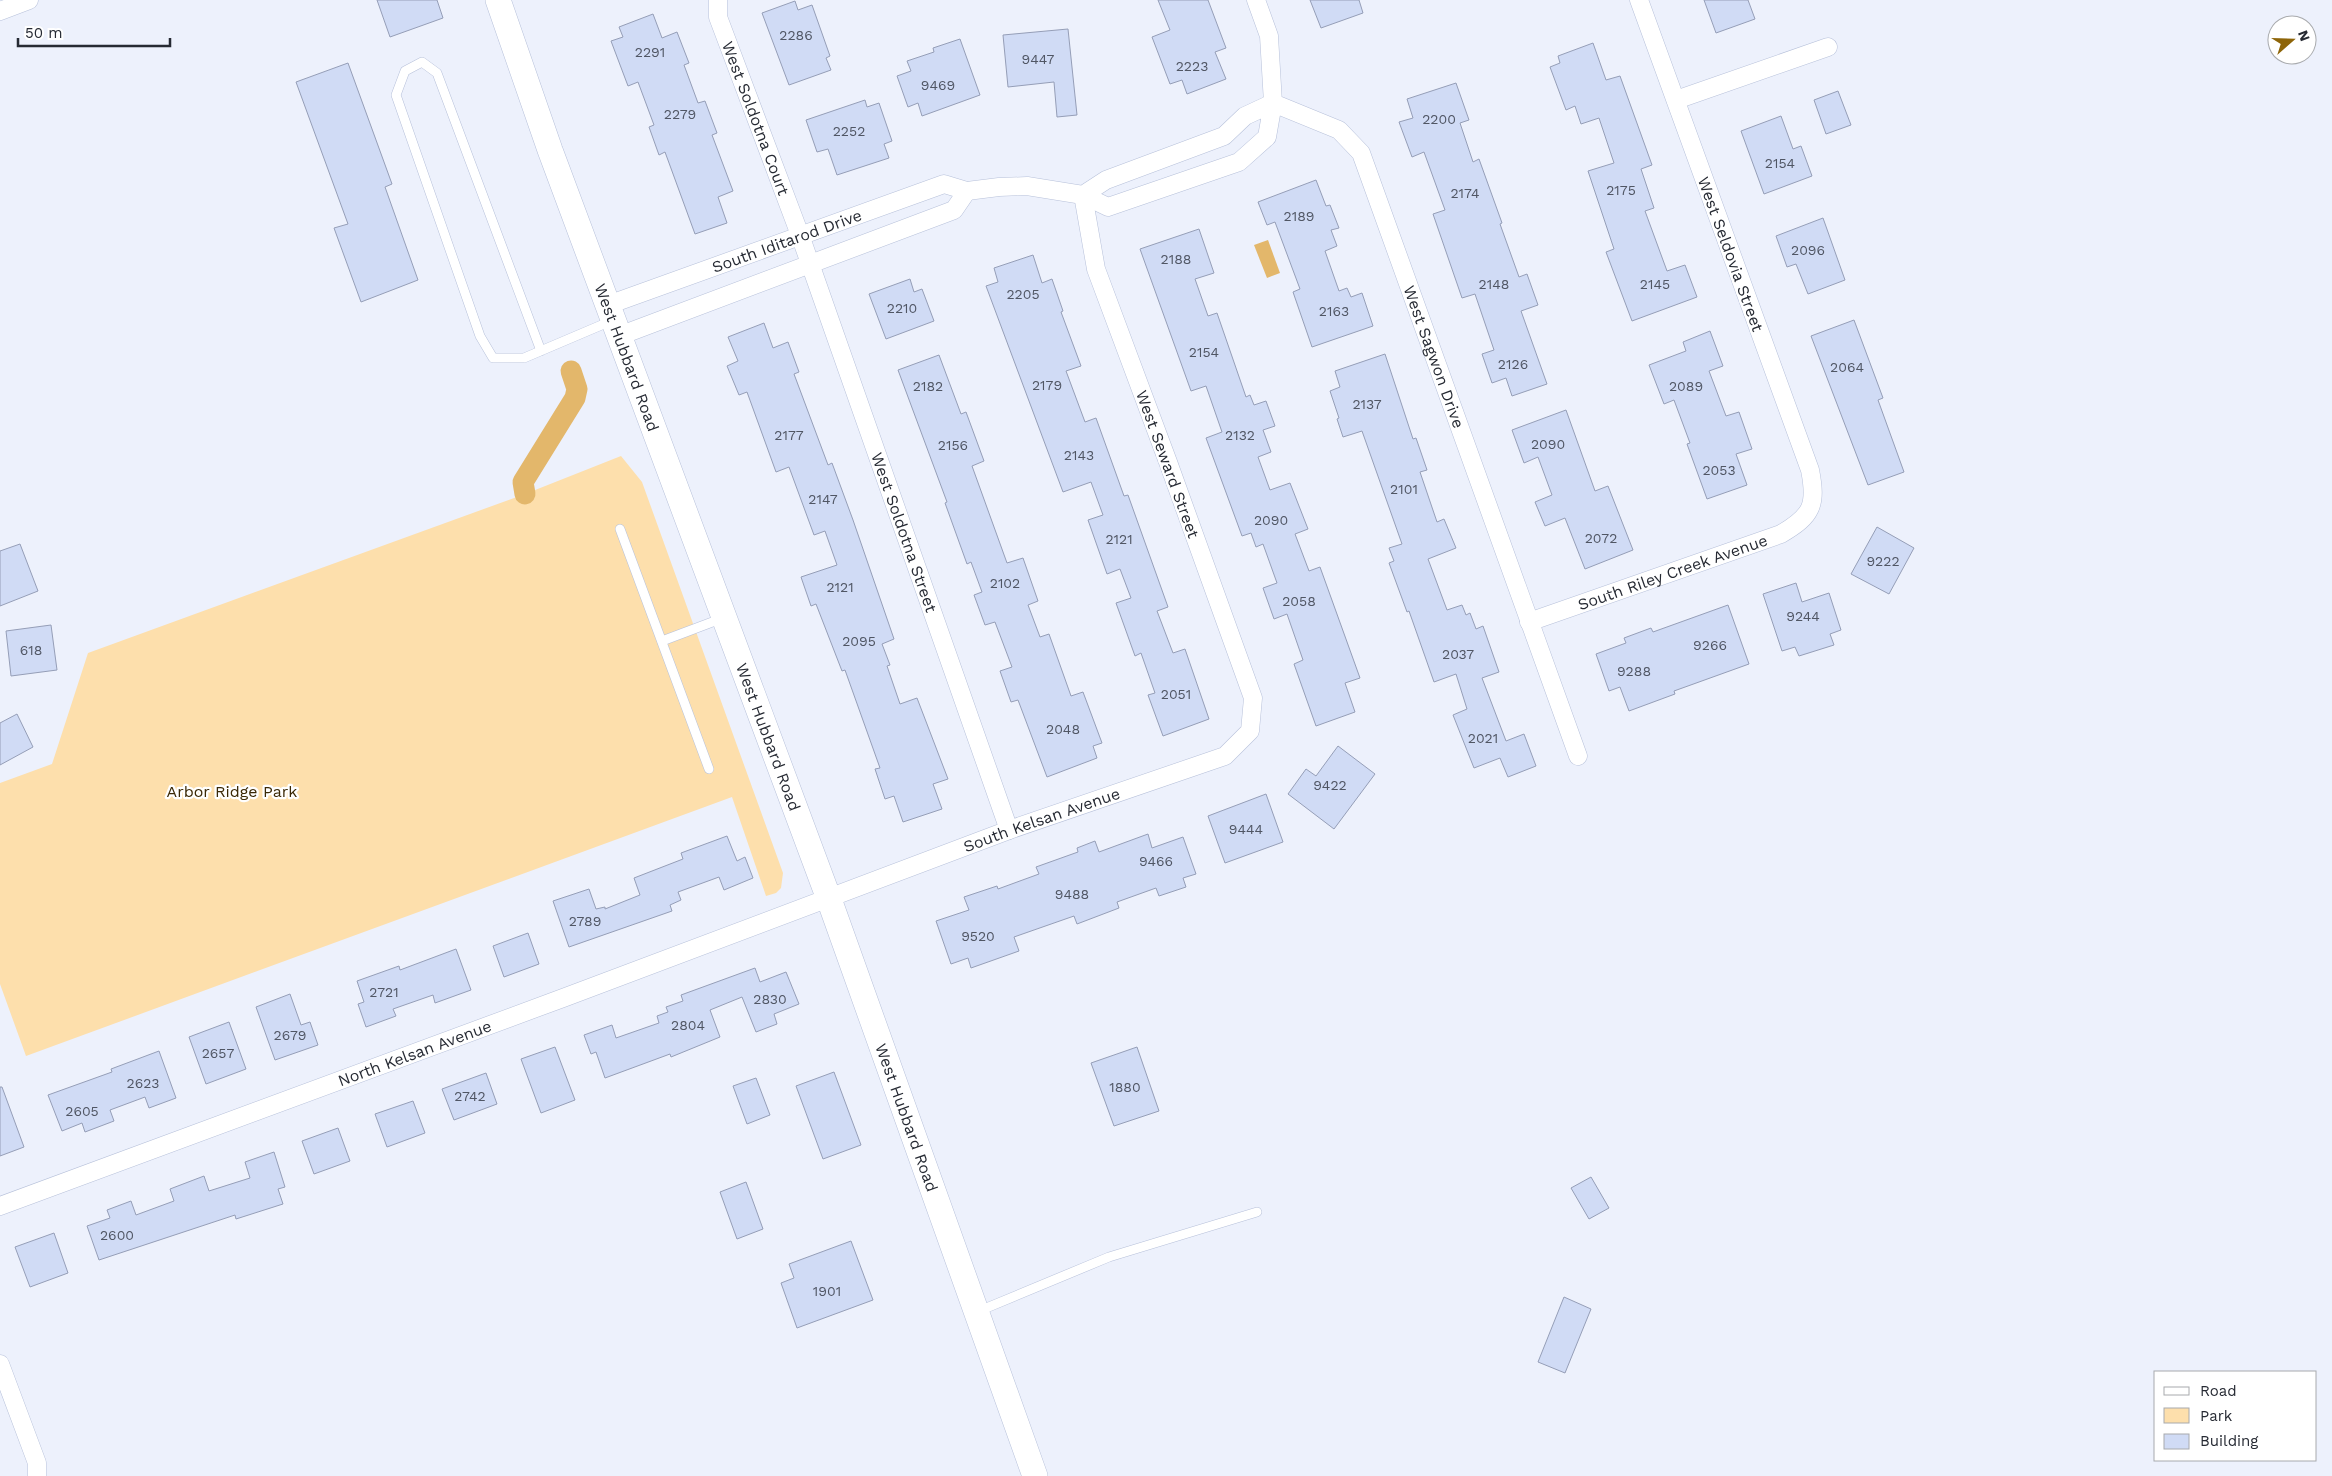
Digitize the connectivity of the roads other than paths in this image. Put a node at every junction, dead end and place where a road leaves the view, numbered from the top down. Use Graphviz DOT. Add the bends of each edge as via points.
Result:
graph roads {
  1 [pos="29,0"];
  2 [pos="498,0"];
  3 [pos="718,0"];
  4 [pos="1256,0"];
  5 [pos="1639,0"];
  6 [pos="0,11"];
  7 [pos="1828,47"];
  8 [pos="1676,100"];
  9 [pos="1273,103"];
  10 [pos="966,191"];
  11 [pos="1083,195"];
  12 [pos="800,235"];
  13 [pos="810,264"];
  14 [pos="614,320"];
  15 [pos="541,351"];
  16 [pos="1811,510"];
  17 [pos="620,529"];
  18 [pos="725,617"];
  19 [pos="1529,622"];
  20 [pos="662,641"];
  21 [pos="1250,732"];
  22 [pos="1578,756"];
  23 [pos="709,769"];
  24 [pos="1009,830"];
  25 [pos="829,899"];
  26 [pos="0,1206"];
  27 [pos="1257,1212"];
  28 [pos="976,1312"];
  29 [pos="0,1364"];
  30 [pos="37,1476"];
  31 [pos="1035,1476"];
  1 -- 6 [label="street"];
  2 -- 14 [label="street, West Hubbard Road"];
  3 -- 12 [label="street, West Soldotna Court" via="718,16"];
  4 -- 9 [label="street" via="1269,36"];
  5 -- 8 [label="street, West Seldovia Street"];
  7 -- 8 [label="street"];
  8 -- 16 [label="street, West Seldovia Street" via="1810,470 1814,491"];
  9 -- 11 [label="street" via="1245,116 1224,136 1106,180"];
  9 -- 11 [label="street, South Iditarod Drive" via="1267,137 1238,162 1108,207"];
  9 -- 19 [label="street, West Sagwon Drive" via="1339,130 1361,153"];
  10 -- 11 [label="street, South Iditarod Drive" via="1027,186"];
  10 -- 12 [label="street, South Iditarod Drive" via="944,184"];
  10 -- 13 [label="street, South Iditarod Drive" via="954,210"];
  11 -- 21 [label="street, West Seward Street" via="1096,269 1253,698"];
  12 -- 13 [label="street, West Soldotna Street"];
  12 -- 14 [label="street, South Iditarod Drive"];
  13 -- 14 [label="street, South Iditarod Drive"];
  13 -- 24 [label="street, West Soldotna Street"];
  14 -- 15 [label="lane"];
  14 -- 18 [label="street, West Hubbard Road"];
  15 -- 15 [label="lane" via="437,72 422,62 404,71 396,95 480,336 493,358 524,358"];
  16 -- 19 [label="street, South Riley Creek Avenue" via="1799,524 1781,534"];
  17 -- 20 [label="lane"];
  18 -- 20 [label="lane"];
  18 -- 25 [label="street, West Hubbard Road"];
  19 -- 22 [label="street, West Sagwon Drive"];
  20 -- 23 [label="lane"];
  21 -- 24 [label="street, South Kelsan Avenue" via="1225,756"];
  24 -- 25 [label="street, South Kelsan Avenue"];
  25 -- 26 [label="street, North Kelsan Avenue"];
  25 -- 28 [label="street, West Hubbard Road"];
  27 -- 28 [label="lane" via="1108,1258"];
  28 -- 31 [label="street, West Hubbard Road"];
  29 -- 30 [label="street" via="37,1463"];
}
